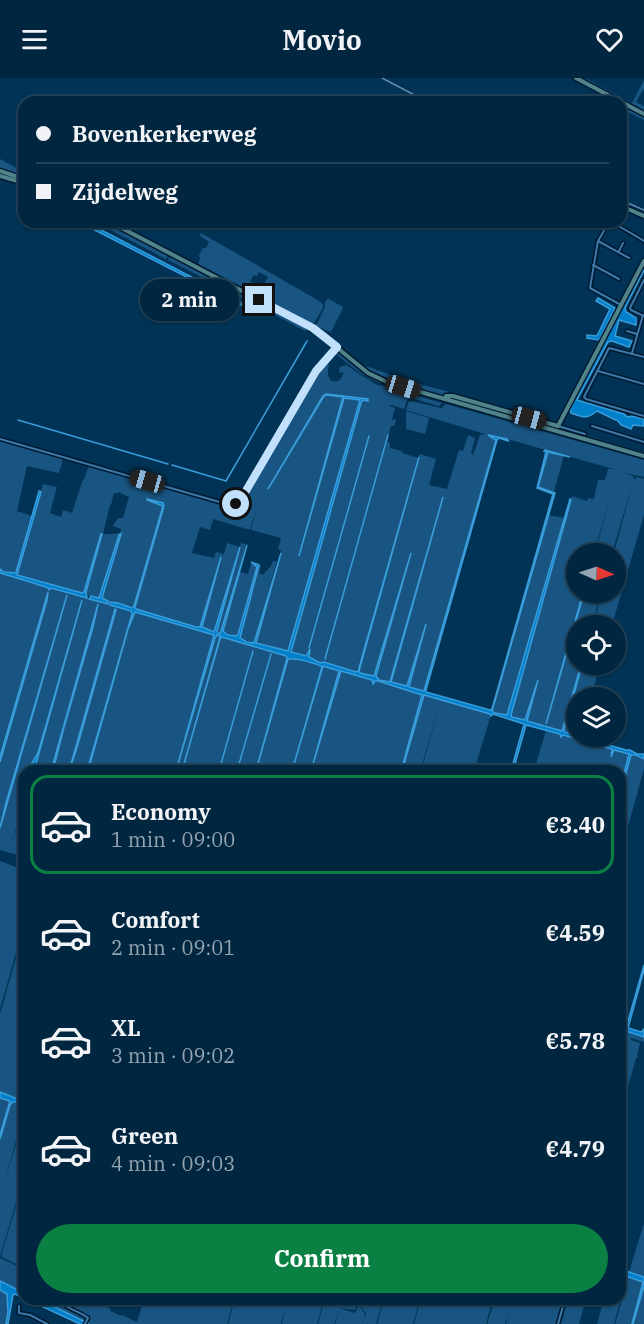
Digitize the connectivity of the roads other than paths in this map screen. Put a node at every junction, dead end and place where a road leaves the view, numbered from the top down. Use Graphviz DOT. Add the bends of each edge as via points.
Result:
graph roads {
  1 [pos="576,78"];
  2 [pos="610,96"];
  3 [pos="627,105"];
  4 [pos="644,114"];
  5 [pos="0,171"];
  6 [pos="0,176"];
  7 [pos="18,178"];
  8 [pos="18,180"];
  9 [pos="627,209"];
  10 [pos="644,216"];
  11 [pos="121,228"];
  12 [pos="606,228"];
  13 [pos="621,228"];
  14 [pos="598,241"];
  15 [pos="644,241"];
  16 [pos="623,243"];
  17 [pos="618,252"];
  18 [pos="629,258"];
  19 [pos="644,261"];
  20 [pos="593,265"];
  21 [pos="619,279"];
  22 [pos="644,280"];
  23 [pos="643,286"];
  24 [pos="621,305"];
  25 [pos="643,316"];
  26 [pos="627,331"];
  27 [pos="638,334"];
  28 [pos="337,347"];
  29 [pos="632,353"];
  30 [pos="644,357"];
  31 [pos="597,371"];
  32 [pos="644,384"];
  33 [pos="444,401"];
  34 [pos="644,416"];
  35 [pos="558,426"];
  36 [pos="592,426"];
  37 [pos="585,434"];
  38 [pos="0,439"];
  39 [pos="644,441"];
  40 [pos="644,456"];
  41 [pos="63,1305"];
  42 [pos="563,1305"];
  43 [pos="20,1306"];
  44 [pos="37,1321"];
  45 [pos="85,1323"];
  46 [pos="47,1324"];
  47 [pos="558,1324"];
  1 -- 2 [label="main road"];
  3 -- 4 [label="main road"];
  5 -- 7 [label="main road"];
  6 -- 8 [label="main road"];
  9 -- 10 [label="main road"];
  11 -- 28 [label="main road" via="313,328"];
  12 -- 14 [label="street"];
  13 -- 15 [label="street"];
  14 -- 17 [label="street"];
  14 -- 20 [label="street"];
  16 -- 17 [label="street"];
  17 -- 18 [label="street"];
  19 -- 24 [label="main road"];
  20 -- 21 [label="street"];
  20 -- 24 [label="street" via="590,288"];
  22 -- 23 [label="street"];
  23 -- 25 [label="street" via="630,308"];
  24 -- 35 [label="main road"];
  25 -- 27 [label="street"];
  26 -- 27 [label="street"];
  27 -- 29 [label="street"];
  28 -- 33 [label="main road" via="368,373"];
  28 -- 38 [label="street" via="316,371 236,504"];
  29 -- 30 [label="street"];
  29 -- 31 [label="street" via="609,348"];
  31 -- 32 [label="street"];
  31 -- 34 [label="street" via="585,399"];
  33 -- 35 [label="main road" via="449,395"];
  33 -- 40 [label="main road"];
  35 -- 37 [label="street"];
  36 -- 39 [label="street"];
  41 -- 45 [label="street" via="88,1318"];
  42 -- 47 [label="street"];
  43 -- 44 [label="street" via="20,1314"];
  44 -- 46 [label="street"];
}
